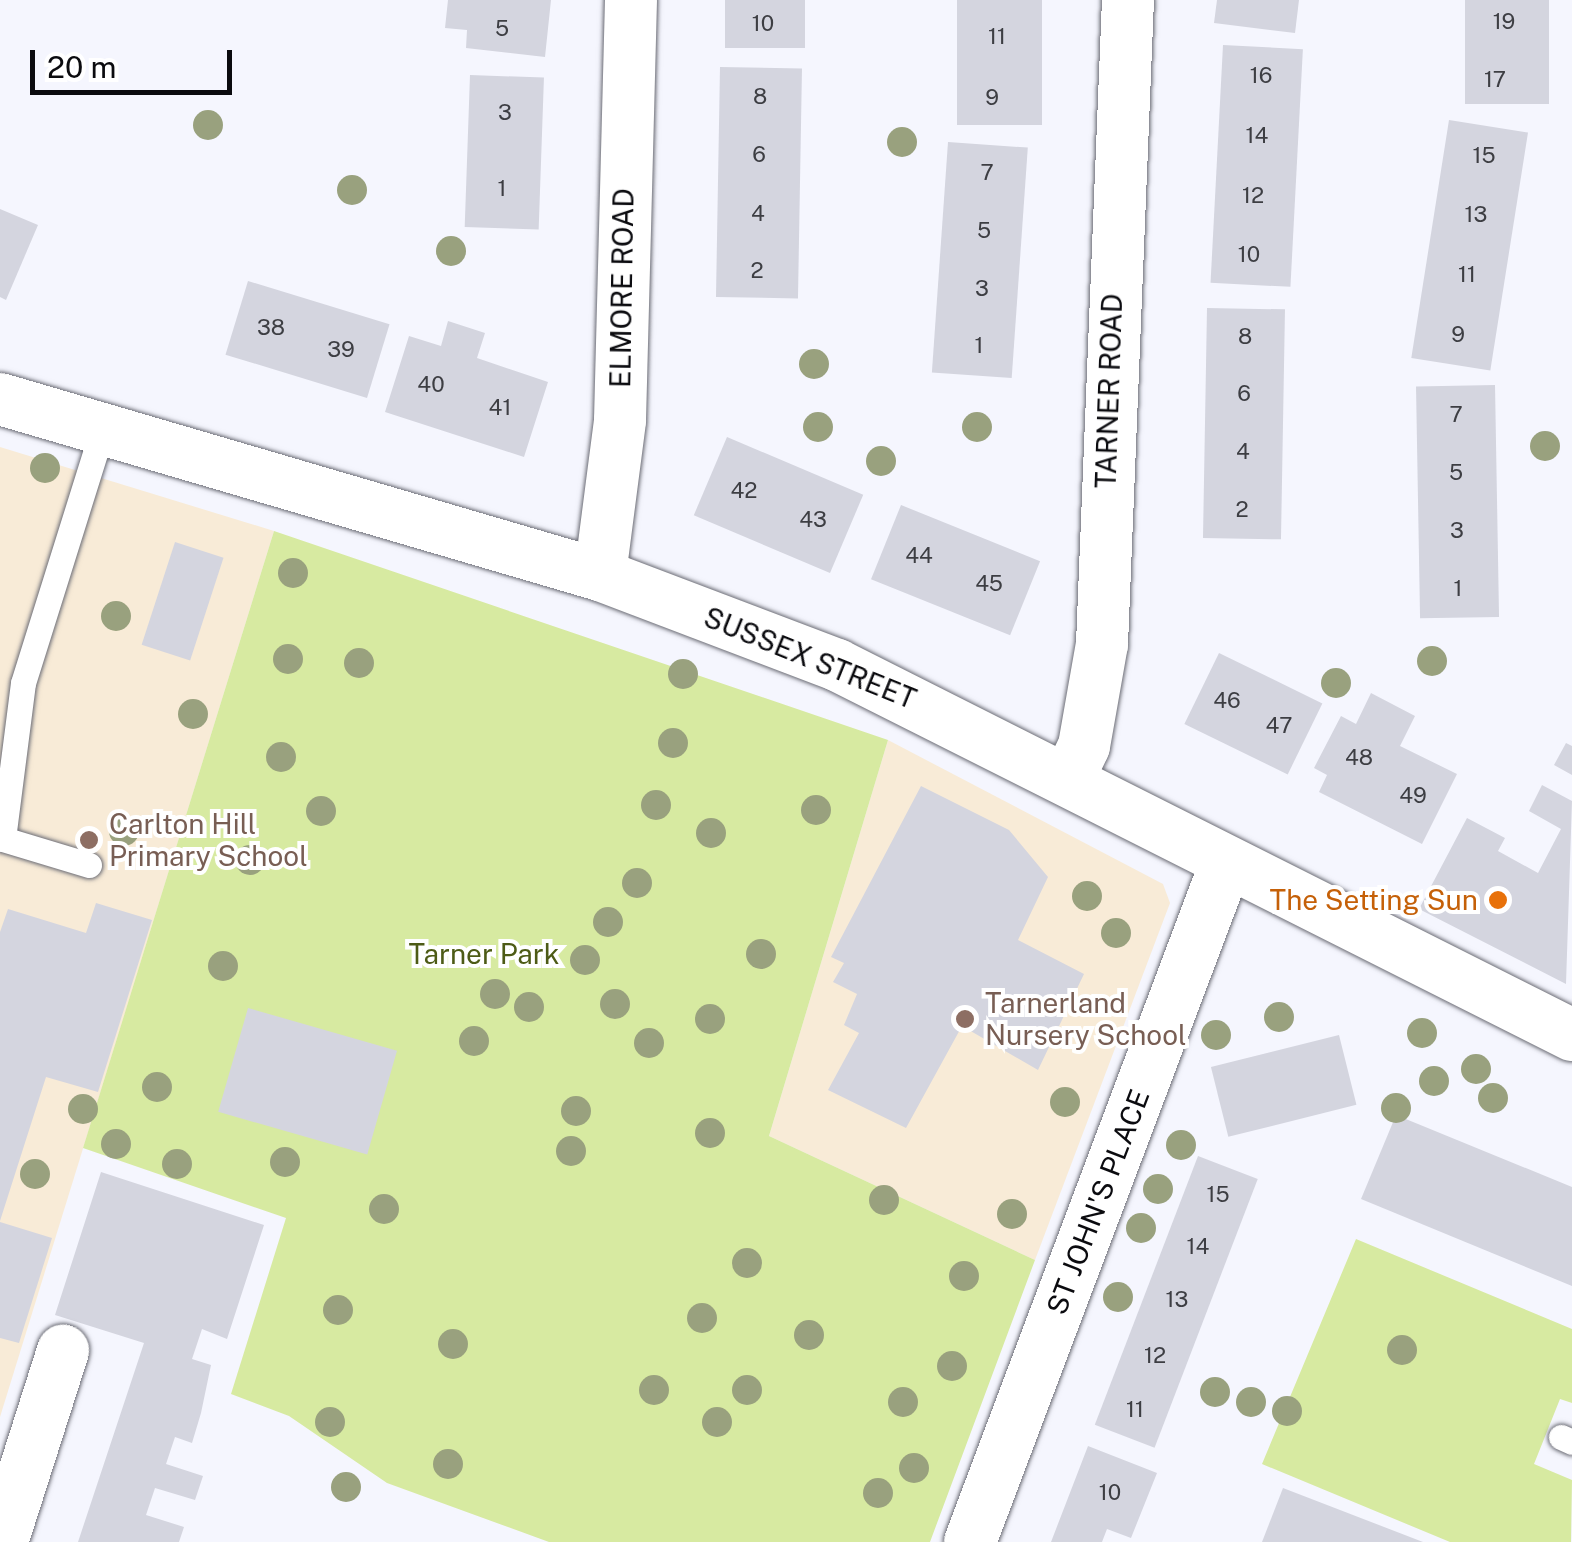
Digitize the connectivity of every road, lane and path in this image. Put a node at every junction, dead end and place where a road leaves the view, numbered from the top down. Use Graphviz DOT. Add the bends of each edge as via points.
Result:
graph roads {
  1 [pos="631,0"];
  2 [pos="1128,0"];
  3 [pos="0,399"];
  4 [pos="102,431"];
  5 [pos="600,574"];
  6 [pos="1069,778"];
  7 [pos="1226,862"];
  8 [pos="89,865"];
  9 [pos="1572,1035"];
  10 [pos="63,1351"];
  11 [pos="2,1542"];
  12 [pos="970,1542"];
  1 -- 5 [label="street, ELMORE ROAD" via="620,420"];
  2 -- 6 [label="street, TARNER ROAD" via="1102,644 1084,746"];
  3 -- 4 [label="street, SUSSEX STREET"];
  4 -- 5 [label="street, SUSSEX STREET"];
  4 -- 8 [label="lane" via="22,683 4,839"];
  5 -- 6 [label="street, SUSSEX STREET" via="838,665"];
  6 -- 7 [label="street, SUSSEX STREET"];
  7 -- 9 [label="street, SUSSEX STREET"];
  7 -- 12 [label="street, ST JOHN'S PLACE"];
  10 -- 11 [label="street"];
}
